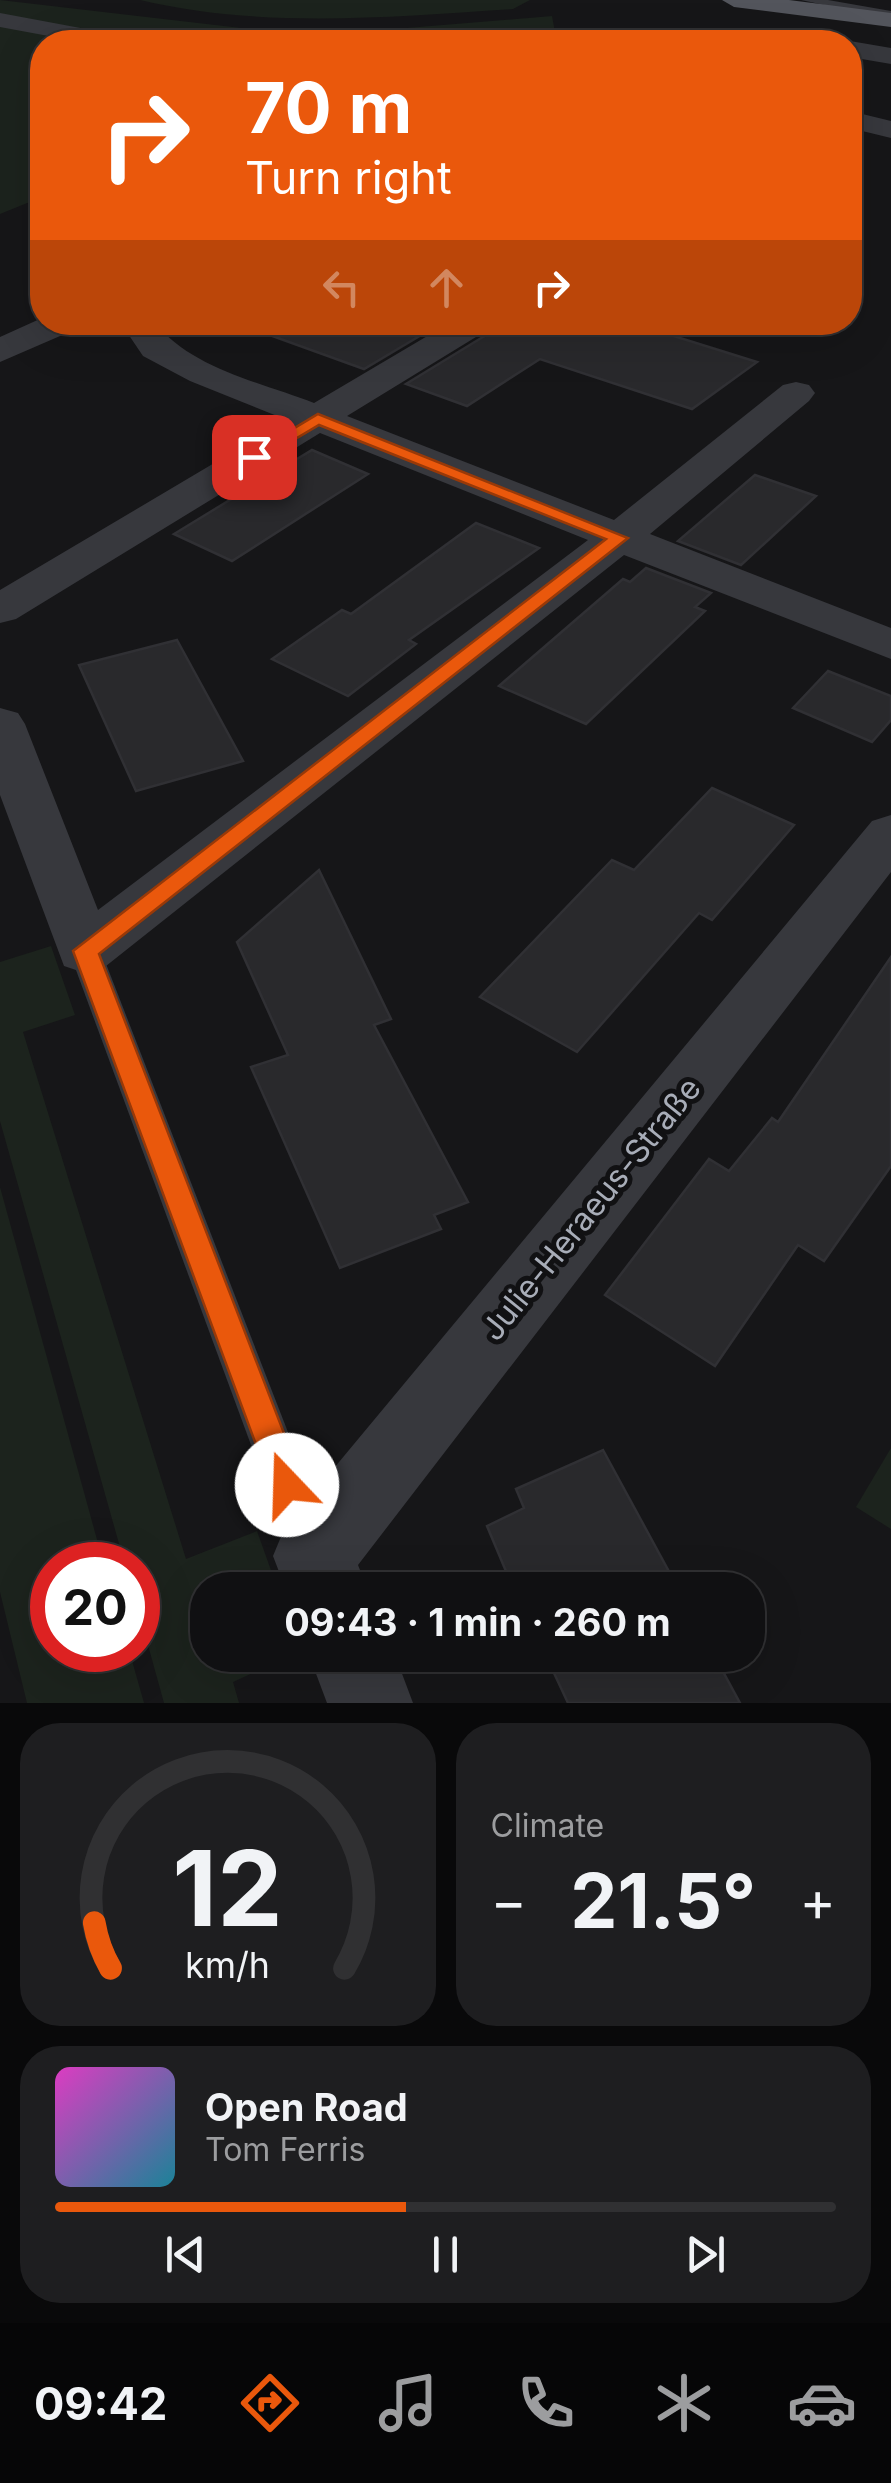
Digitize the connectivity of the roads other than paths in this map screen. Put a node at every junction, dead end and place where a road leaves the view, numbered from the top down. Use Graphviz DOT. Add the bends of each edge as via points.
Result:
graph roads {
  1 [pos="734,0"];
  2 [pos="807,0"];
  3 [pos="872,0"];
  4 [pos="891,3"];
  5 [pos="891,17"];
  6 [pos="0,20"];
  7 [pos="54,30"];
  8 [pos="862,51"];
  9 [pos="891,56"];
  10 [pos="862,122"];
  11 [pos="891,130"];
  12 [pos="34,335"];
  13 [pos="146,335"];
  14 [pos="455,335"];
  15 [pos="0,351"];
  16 [pos="796,393"];
  17 [pos="318,418"];
  18 [pos="619,538"];
  19 [pos="0,610"];
  20 [pos="891,645"];
  21 [pos="0,724"];
  22 [pos="891,834"];
  23 [pos="86,951"];
  24 [pos="321,1572"];
  25 [pos="322,1572"];
  26 [pos="358,1672"];
  27 [pos="370,1703"];
  1 -- 5 [label="main road"];
  2 -- 5 [label="lane"];
  3 -- 4 [label="lane"];
  6 -- 7 [label="street"];
  8 -- 9 [label="street"];
  10 -- 11 [label="street"];
  12 -- 15 [label="street"];
  13 -- 17 [label="street" via="156,348 204,373"];
  14 -- 17 [label="street"];
  16 -- 18 [label="street"];
  17 -- 18 [label="street"];
  17 -- 19 [label="street"];
  18 -- 20 [label="street"];
  18 -- 23 [label="street"];
  21 -- 23 [label="street"];
  22 -- 25 [label="street, Julie-Heraeus-Straße"];
  23 -- 24 [label="lane"];
  26 -- 27 [label="street"];
}
